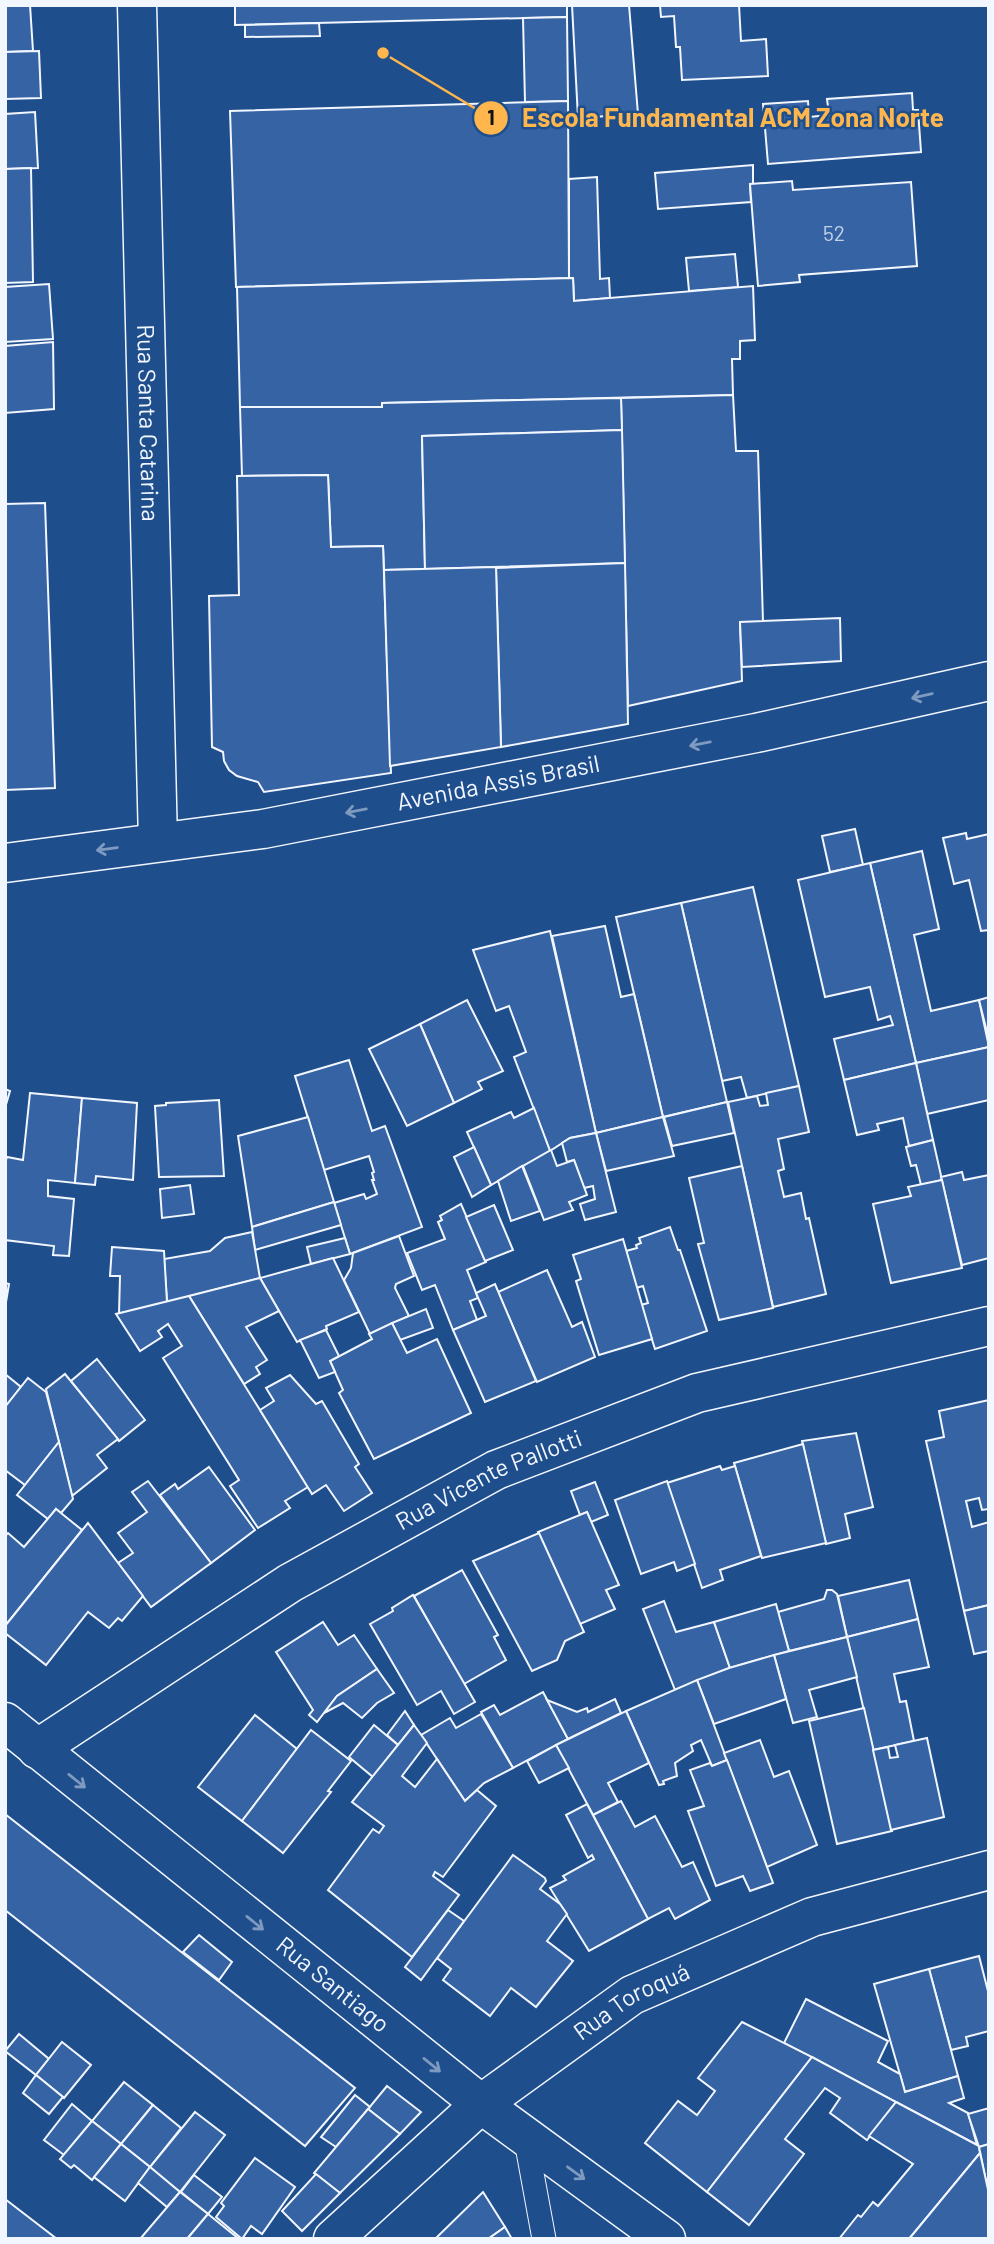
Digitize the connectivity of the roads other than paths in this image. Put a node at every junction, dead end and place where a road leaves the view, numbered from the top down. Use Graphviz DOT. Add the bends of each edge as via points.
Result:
graph roads {
  1 [pos="136,5"];
  2 [pos="989,681"];
  3 [pos="158,842"];
  4 [pos="5,863"];
  5 [pos="989,1326"];
  6 [pos="5,1722"];
  7 [pos="37,1749"];
  8 [pos="989,1870"];
  9 [pos="481,2104"];
  10 [pos="525,2136"];
  11 [pos="333,2239"];
  12 [pos="544,2239"];
  13 [pos="666,2239"];
  1 -- 3 [label="street, Rua Santa Catarina"];
  2 -- 3 [label="street, Avenida Assis Brasil, one-way" via="277,827"];
  3 -- 4 [label="street, Avenida Assis Brasil, one-way"];
  5 -- 7 [label="street, Rua Vicente Pallotti" via="697,1393 496,1470 290,1583"];
  6 -- 7 [label="street, Rua Santiago"];
  7 -- 9 [label="street, Rua Santiago, one-way"];
  8 -- 9 [label="street, Rua Toroquá" via="812,1917 632,1995"];
  9 -- 10 [label="street, Rua Santiago"];
  9 -- 11 [label="street, Rua Toroquá"];
  10 -- 12 [label="lane"];
  10 -- 13 [label="street, Rua Santiago, one-way"];
}
